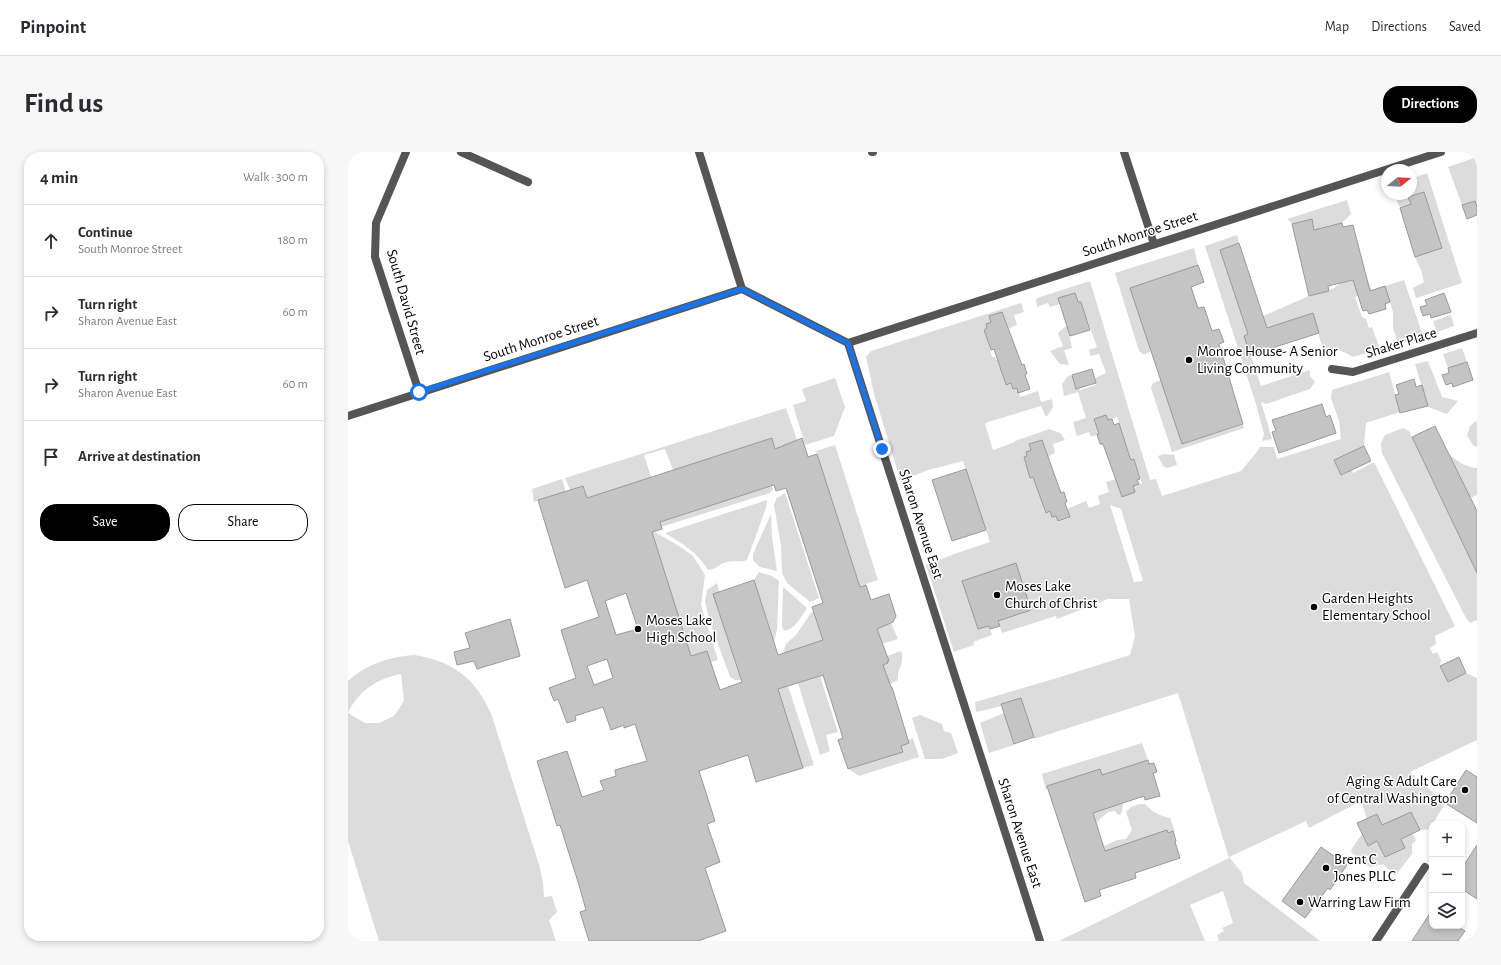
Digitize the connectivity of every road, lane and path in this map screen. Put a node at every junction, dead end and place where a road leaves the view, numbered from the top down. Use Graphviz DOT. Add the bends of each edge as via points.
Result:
graph roads {
  1 [pos="406,152"];
  2 [pos="461,152"];
  3 [pos="699,152"];
  4 [pos="1124,152"];
  5 [pos="1441,152"];
  6 [pos="528,182"];
  7 [pos="1154,244"];
  8 [pos="742,289"];
  9 [pos="1477,334"];
  10 [pos="848,343"];
  11 [pos="1332,369"];
  12 [pos="419,392"];
  13 [pos="348,416"];
  14 [pos="1425,867"];
  15 [pos="1040,941"];
  16 [pos="1376,941"];
  1 -- 12 [label="street, South David Street" via="376,222 375,257"];
  2 -- 6 [label="street"];
  3 -- 8 [label="street"];
  4 -- 7 [label="street"];
  5 -- 7 [label="street, South Monroe Street"];
  7 -- 10 [label="street, South Monroe Street"];
  8 -- 10 [label="street"];
  8 -- 12 [label="street, South Monroe Street"];
  9 -- 11 [label="street, Shaker Place" via="1353,372"];
  10 -- 15 [label="street, Sharon Avenue East"];
  12 -- 13 [label="street, South Monroe Street"];
  14 -- 16 [label="street"];
}
